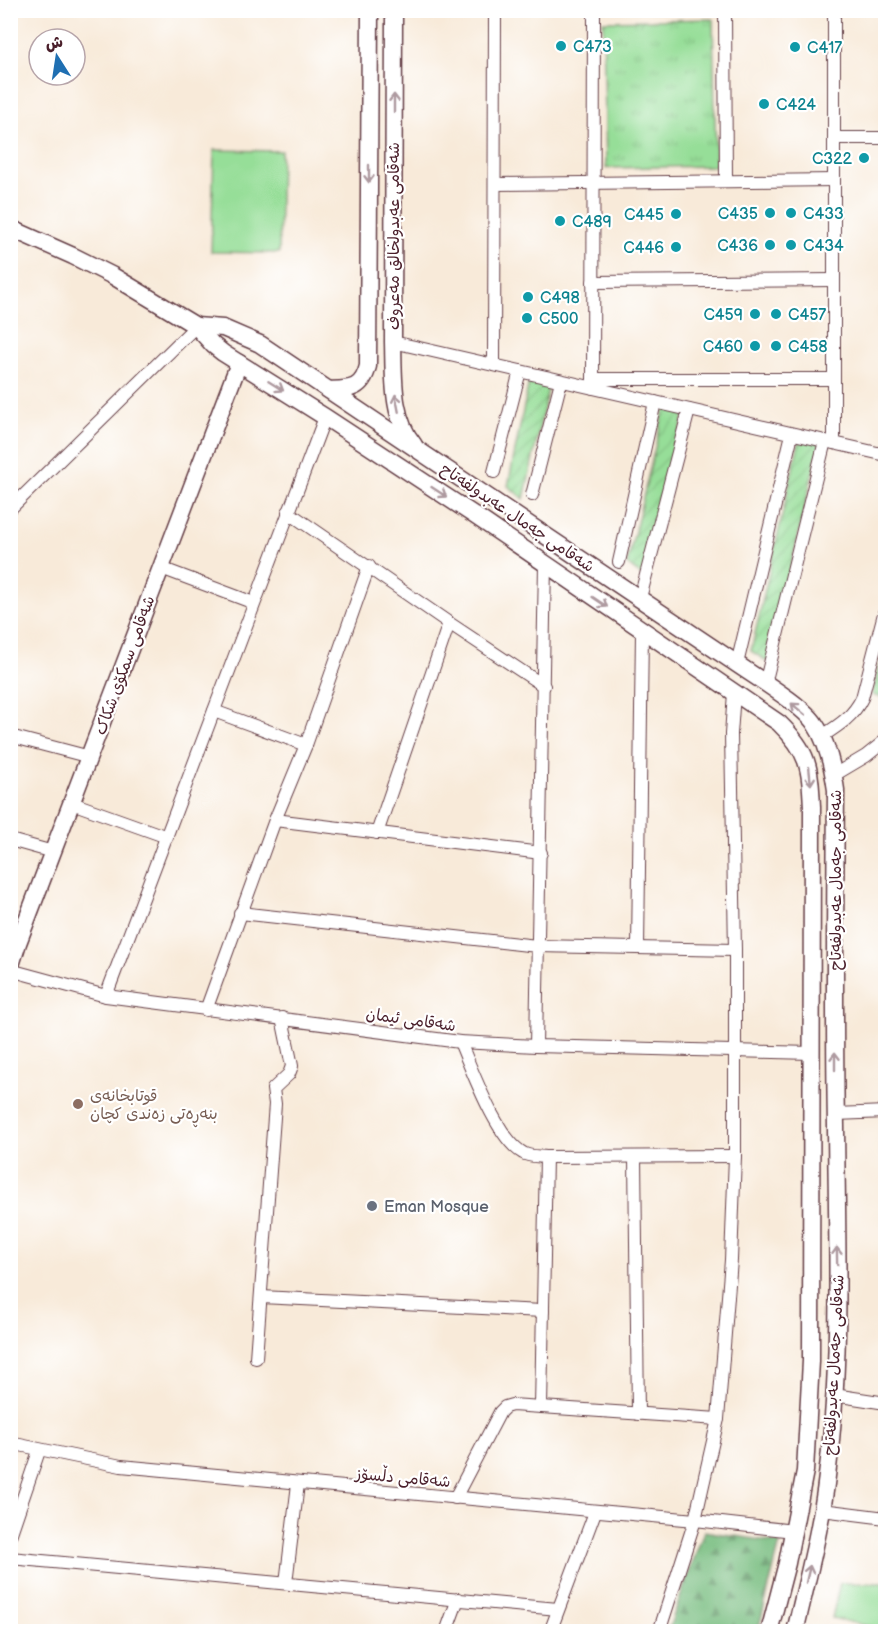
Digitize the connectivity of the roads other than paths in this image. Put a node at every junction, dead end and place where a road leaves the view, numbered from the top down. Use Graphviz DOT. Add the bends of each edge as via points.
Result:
graph roads {
  1 [pos="370,10"];
  2 [pos="394,10"];
  3 [pos="495,10"];
  4 [pos="594,10"];
  5 [pos="725,10"];
  6 [pos="834,10"];
  7 [pos="834,138"];
  8 [pos="885,138"];
  9 [pos="834,180"];
  10 [pos="726,181"];
  11 [pos="594,183"];
  12 [pos="495,184"];
  13 [pos="10,228"];
  14 [pos="834,280"];
  15 [pos="593,282"];
  16 [pos="196,326"];
  17 [pos="393,342"];
  18 [pos="239,363"];
  19 [pos="494,365"];
  20 [pos="520,371"];
  21 [pos="834,379"];
  22 [pos="561,381"];
  23 [pos="593,383"];
  24 [pos="329,390"];
  25 [pos="655,402"];
  26 [pos="689,410"];
  27 [pos="325,417"];
  28 [pos="792,434"];
  29 [pos="830,442"];
  30 [pos="423,454"];
  31 [pos="885,455"];
  32 [pos="494,472"];
  33 [pos="532,495"];
  34 [pos="486,496"];
  35 [pos="10,509"];
  36 [pos="288,512"];
  37 [pos="474,515"];
  38 [pos="619,562"];
  39 [pos="545,564"];
  40 [pos="369,566"];
  41 [pos="161,568"];
  42 [pos="640,598"];
  43 [pos="254,603"];
  44 [pos="885,606"];
  45 [pos="449,623"];
  46 [pos="642,631"];
  47 [pos="737,664"];
  48 [pos="765,684"];
  49 [pos="544,686"];
  50 [pos="734,693"];
  51 [pos="214,711"];
  52 [pos="10,736"];
  53 [pos="821,737"];
  54 [pos="885,740"];
  55 [pos="306,745"];
  56 [pos="90,757"];
  57 [pos="834,775"];
  58 [pos="72,803"];
  59 [pos="275,820"];
  60 [pos="377,833"];
  61 [pos="167,837"];
  62 [pos="10,840"];
  63 [pos="53,852"];
  64 [pos="541,853"];
  65 [pos="240,913"];
  66 [pos="14,942"];
  67 [pos="537,946"];
  68 [pos="638,948"];
  69 [pos="735,950"];
  70 [pos="10,969"];
  71 [pos="106,996"];
  72 [pos="206,1010"];
  73 [pos="282,1018"];
  74 [pos="460,1042"];
  75 [pos="536,1046"];
  76 [pos="734,1050"];
  77 [pos="812,1053"];
  78 [pos="885,1112"];
  79 [pos="836,1114"];
  80 [pos="735,1156"];
  81 [pos="546,1157"];
  82 [pos="634,1157"];
  83 [pos="261,1297"];
  84 [pos="543,1311"];
  85 [pos="256,1358"];
  86 [pos="834,1395"];
  87 [pos="885,1403"];
  88 [pos="541,1407"];
  89 [pos="638,1414"];
  90 [pos="718,1419"];
  91 [pos="10,1443"];
  92 [pos="39,1451"];
  93 [pos="298,1484"];
  94 [pos="455,1498"];
  95 [pos="822,1510"];
  96 [pos="595,1512"];
  97 [pos="885,1518"];
  98 [pos="695,1520"];
  99 [pos="794,1531"];
  100 [pos="10,1536"];
  101 [pos="10,1558"];
  102 [pos="286,1583"];
  103 [pos="458,1599"];
  104 [pos="558,1609"];
  105 [pos="446,1632"];
  106 [pos="550,1632"];
  107 [pos="659,1632"];
  108 [pos="769,1632"];
  109 [pos="795,1632"];
  1 -- 24 [label="main road, شەقامی عەبدولخالق مەعروف, one-way" via="368,366 365,378 350,389"];
  17 -- 2 [label="main road, شەقامی عەبدولخالق مەعروف, one-way"];
  3 -- 12 [label="street"];
  4 -- 11 [label="street"];
  5 -- 10 [label="street"];
  6 -- 7 [label="street"];
  7 -- 8 [label="street"];
  7 -- 9 [label="street"];
  9 -- 10 [label="street"];
  9 -- 14 [label="street"];
  10 -- 11 [label="street"];
  11 -- 12 [label="street"];
  11 -- 15 [label="street"];
  12 -- 19 [label="street"];
  13 -- 16 [label="main road, شەقامی جەمال عەبدولفەتاح" via="113,276"];
  14 -- 15 [label="street"];
  14 -- 21 [label="street"];
  15 -- 23 [label="street"];
  16 -- 18 [label="main road, شەقامی جەمال عەبدولفەتاح" via="213,345"];
  16 -- 24 [label="main road, شەقامی جەمال عەبدولفەتاح" via="223,328 248,337"];
  16 -- 35 [label="street"];
  17 -- 19 [label="street"];
  30 -- 17 [label="main road, شەقامی عەبدولخالق مەعروف, one-way" via="412,442 400,416"];
  18 -- 27 [label="main road, شەقامی جەمال عەبدولفەتاح, one-way"];
  18 -- 41 [label="main road, شەقامی سمکۆی شکاک"];
  19 -- 20 [label="street"];
  20 -- 22 [label="street"];
  20 -- 32 [label="street"];
  21 -- 23 [label="street"];
  21 -- 29 [label="street"];
  22 -- 23 [label="street"];
  22 -- 33 [label="street"];
  23 -- 25 [label="street"];
  24 -- 30 [label="main road, شەقامی جەمال عەبدولفەتاح"];
  25 -- 26 [label="street"];
  25 -- 38 [label="street"];
  26 -- 28 [label="street"];
  26 -- 42 [label="street"];
  27 -- 36 [label="street"];
  27 -- 37 [label="main road, شەقامی جەمال عەبدولفەتاح, one-way"];
  28 -- 29 [label="street"];
  28 -- 47 [label="street"];
  29 -- 31 [label="street"];
  29 -- 48 [label="street"];
  30 -- 34 [label="main road, شەقامی جەمال عەبدولفەتاح"];
  34 -- 37 [label="main road"];
  34 -- 42 [label="main road, شەقامی جەمال عەبدولفەتاح"];
  36 -- 40 [label="street"];
  36 -- 43 [label="street"];
  37 -- 39 [label="main road, شەقامی جەمال عەبدولفەتاح"];
  39 -- 46 [label="main road, شەقامی جەمال عەبدولفەتاح, one-way"];
  39 -- 49 [label="street"];
  40 -- 45 [label="street"];
  40 -- 55 [label="street"];
  41 -- 43 [label="street"];
  41 -- 56 [label="main road, شەقامی سمکۆی شکاک"];
  42 -- 47 [label="main road, شەقامی جەمال عەبدولفەتاح"];
  43 -- 51 [label="street"];
  44 -- 53 [label="street" via="862,698 856,710"];
  45 -- 49 [label="street"];
  45 -- 60 [label="street"];
  46 -- 50 [label="main road, شەقامی جەمال عەبدولفەتاح"];
  46 -- 68 [label="street"];
  47 -- 48 [label="main road, شەقامی جەمال عەبدولفەتاح"];
  53 -- 48 [label="main road, شەقامی جەمال عەبدولفەتاح, one-way" via="812,721"];
  49 -- 64 [label="street"];
  50 -- 69 [label="street" via="731,734"];
  50 -- 77 [label="main road, شەقامی جەمال عەبدولفەتاح, one-way" via="792,735 809,767"];
  51 -- 55 [label="street"];
  51 -- 61 [label="street"];
  52 -- 56 [label="street"];
  53 -- 57 [label="main road, شەقامی جەمال عەبدولفەتاح"];
  54 -- 57 [label="street"];
  55 -- 59 [label="street"];
  56 -- 58 [label="main road, شەقامی سمکۆی شکاک"];
  79 -- 57 [label="main road, شەقامی جەمال عەبدولفەتاح, one-way"];
  58 -- 61 [label="street"];
  58 -- 63 [label="main road, شەقامی سمکۆی شکاک"];
  59 -- 60 [label="street"];
  59 -- 65 [label="street"];
  60 -- 64 [label="street"];
  61 -- 71 [label="street"];
  62 -- 63 [label="street"];
  63 -- 66 [label="main road, شەقامی سمکۆی شکاک"];
  64 -- 67 [label="street"];
  65 -- 67 [label="street"];
  65 -- 72 [label="street"];
  66 -- 70 [label="main road, شەقامی سمکۆی شکاک"];
  67 -- 68 [label="street"];
  67 -- 75 [label="street"];
  68 -- 69 [label="street"];
  69 -- 76 [label="street"];
  70 -- 71 [label="street, شەقامی ئیمان"];
  71 -- 72 [label="street, شەقامی ئیمان"];
  72 -- 73 [label="street, شەقامی ئیمان"];
  73 -- 74 [label="street, شەقامی ئیمان"];
  73 -- 83 [label="street" via="292,1066 273,1089"];
  74 -- 75 [label="street, شەقامی ئیمان"];
  74 -- 81 [label="street" via="485,1102 508,1138 524,1154"];
  75 -- 76 [label="street, شەقامی ئیمان"];
  76 -- 77 [label="street, شەقامی ئیمان"];
  76 -- 80 [label="street"];
  77 -- 99 [label="main road, شەقامی جەمال عەبدولفەتاح" via="811,1361 805,1471"];
  78 -- 79 [label="street"];
  86 -- 79 [label="main road, شەقامی جەمال عەبدولفەتاح, one-way" via="838,1291"];
  80 -- 82 [label="street"];
  80 -- 90 [label="street"];
  81 -- 82 [label="street"];
  81 -- 84 [label="street"];
  82 -- 89 [label="street"];
  83 -- 84 [label="street"];
  83 -- 85 [label="street"];
  84 -- 88 [label="street"];
  86 -- 87 [label="street"];
  86 -- 95 [label="main road, شەقامی جەمال عەبدولفەتاح"];
  88 -- 89 [label="street"];
  88 -- 94 [label="street" via="512,1405 500,1412"];
  89 -- 90 [label="street"];
  90 -- 98 [label="street"];
  91 -- 92 [label="street, شەقامی دڵسۆز"];
  92 -- 93 [label="street, شەقامی دڵسۆز" via="121,1466"];
  92 -- 100 [label="street"];
  93 -- 94 [label="street, شەقامی دڵسۆز"];
  93 -- 102 [label="street"];
  94 -- 96 [label="street, شەقامی دڵسۆز"];
  95 -- 97 [label="street"];
  109 -- 95 [label="main road, شەقامی جەمال عەبدولفەتاح, one-way"];
  96 -- 98 [label="street, شەقامی دڵسۆز"];
  96 -- 104 [label="street"];
  98 -- 99 [label="street, شەقامی دڵسۆز"];
  98 -- 107 [label="street"];
  99 -- 108 [label="main road, شەقامی جەمال عەبدولفەتاح"];
  101 -- 102 [label="street"];
  102 -- 103 [label="street"];
  103 -- 104 [label="street"];
  103 -- 105 [label="street"];
  104 -- 106 [label="street"];
}
